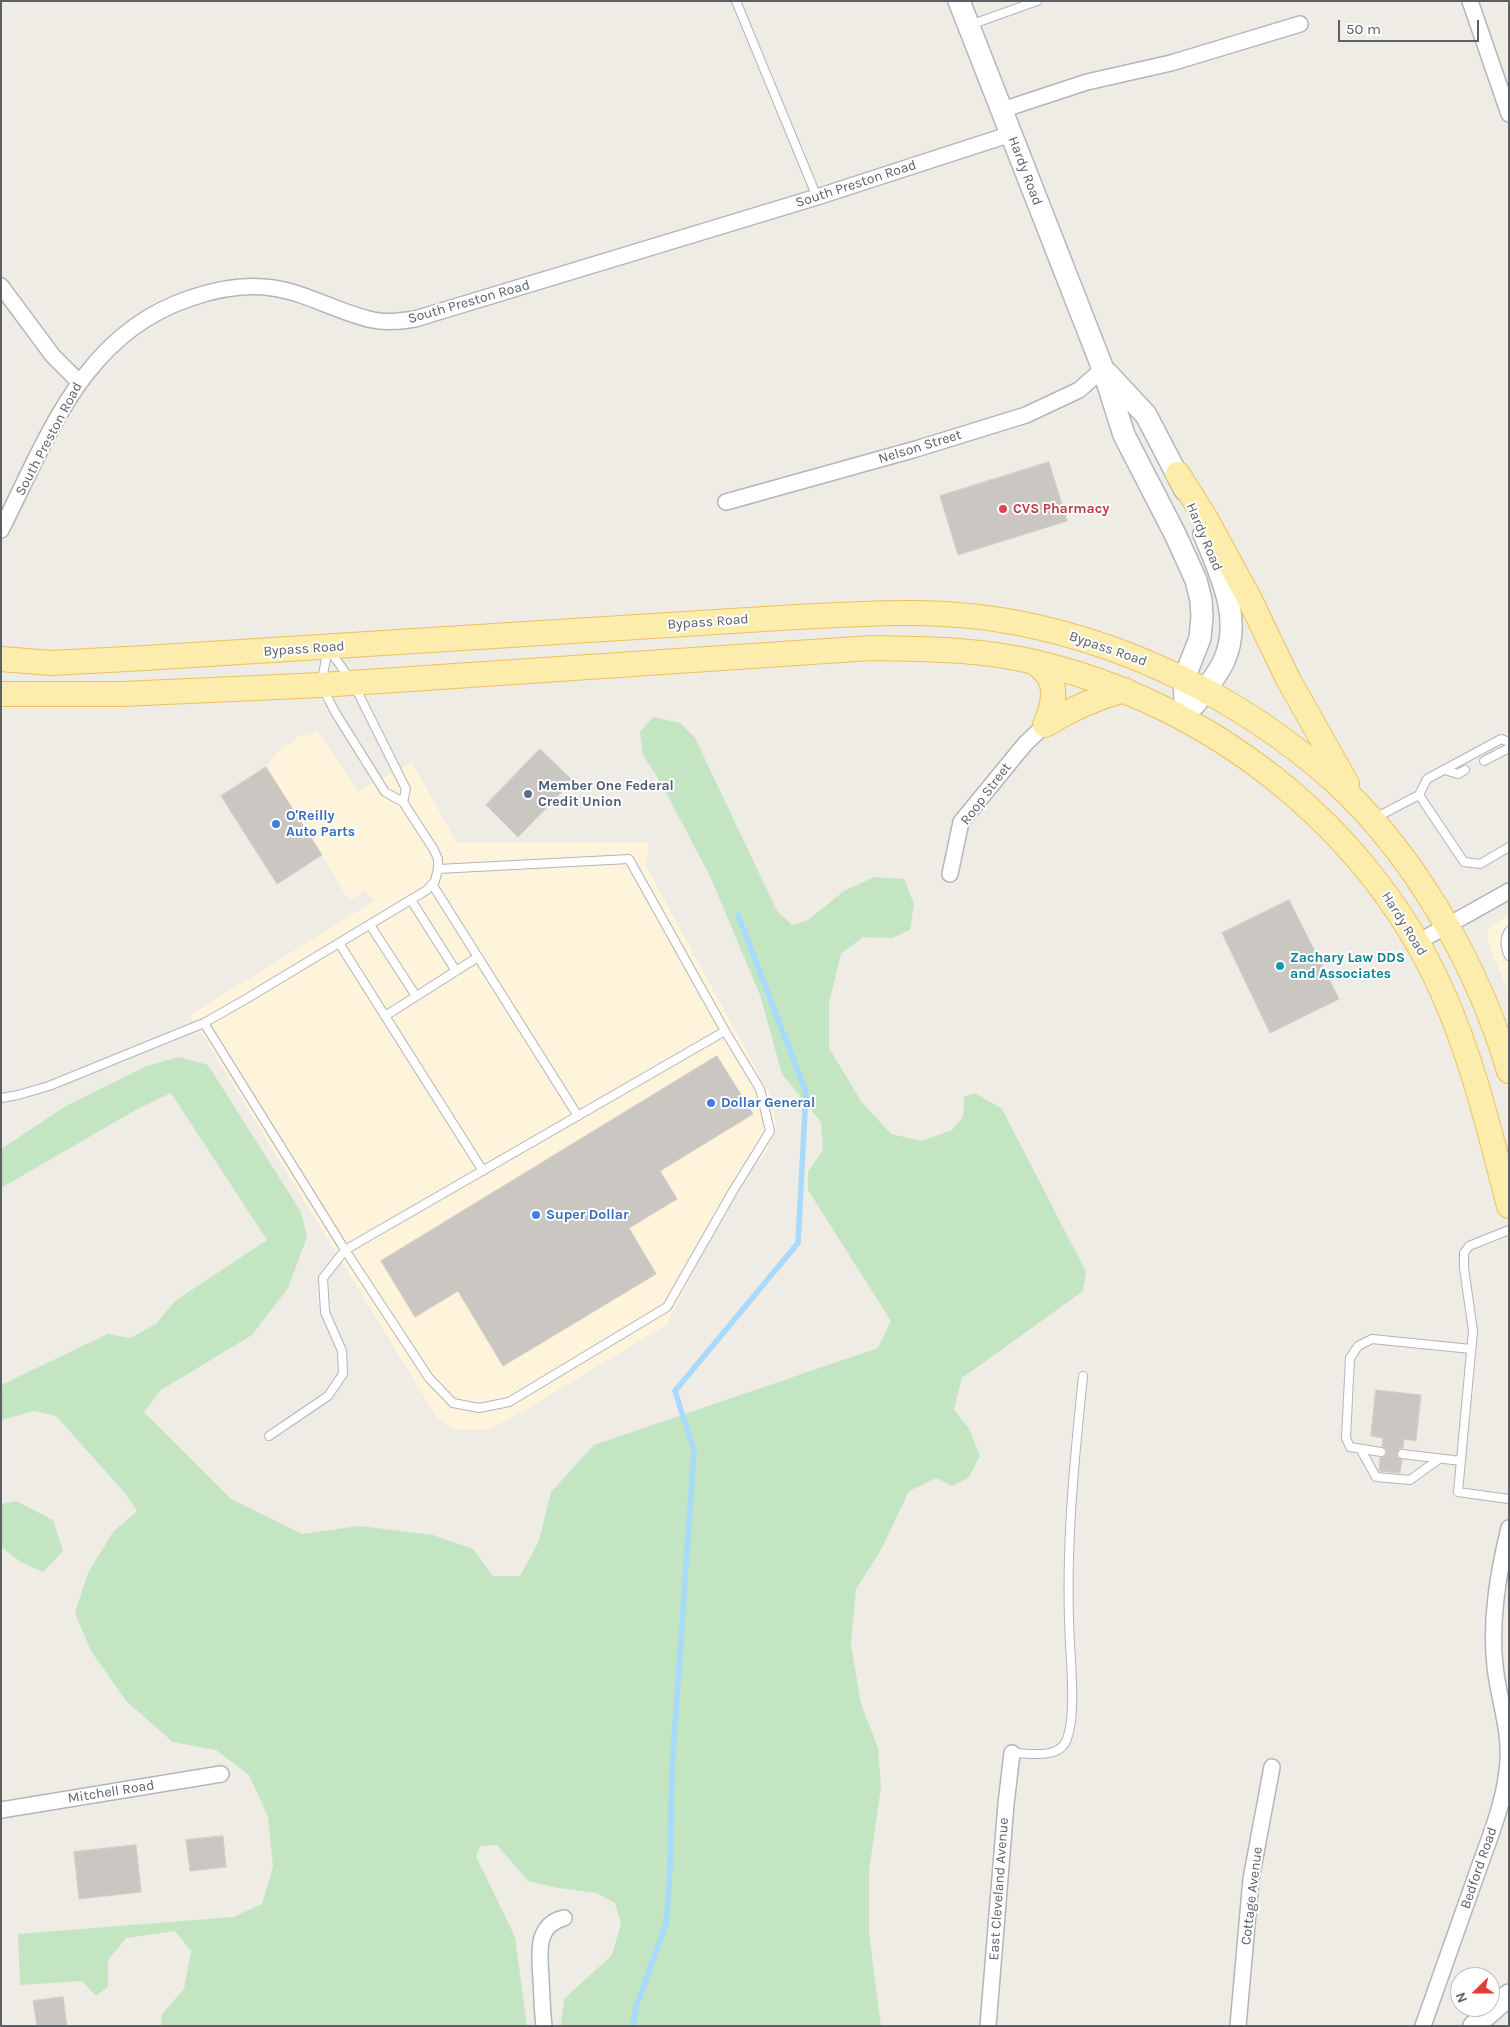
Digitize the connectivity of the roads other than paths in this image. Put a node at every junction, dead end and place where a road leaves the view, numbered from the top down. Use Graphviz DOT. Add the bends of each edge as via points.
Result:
graph roads {
  1 [pos="736,1"];
  2 [pos="959,1"];
  3 [pos="1038,1"];
  4 [pos="1470,1"];
  5 [pos="1300,24"];
  6 [pos="969,26"];
  7 [pos="1002,110"];
  8 [pos="1509,114"];
  9 [pos="1011,134"];
  10 [pos="817,197"];
  11 [pos="1,286"];
  12 [pos="1103,369"];
  13 [pos="78,382"];
  14 [pos="1178,474"];
  15 [pos="726,502"];
  16 [pos="1,530"];
  17 [pos="328,648"];
  18 [pos="1,659"];
  19 [pos="32,661"];
  20 [pos="1035,662"];
  21 [pos="1,663"];
  22 [pos="1184,679"];
  23 [pos="352,683"];
  24 [pos="321,685"];
  25 [pos="1124,690"];
  26 [pos="1205,690"];
  27 [pos="1,694"];
  28 [pos="1186,718"];
  29 [pos="1045,725"];
  30 [pos="1509,742"];
  31 [pos="1509,748"];
  32 [pos="1484,760"];
  33 [pos="1445,770"];
  34 [pos="1465,770"];
  35 [pos="1419,795"];
  36 [pos="404,802"];
  37 [pos="1366,815"];
  38 [pos="1509,847"];
  39 [pos="438,869"];
  40 [pos="950,874"];
  41 [pos="432,884"];
  42 [pos="1509,891"];
  43 [pos="411,900"];
  44 [pos="1448,924"];
  45 [pos="370,925"];
  46 [pos="1509,931"];
  47 [pos="1418,942"];
  48 [pos="339,943"];
  49 [pos="1509,956"];
  50 [pos="478,957"];
  51 [pos="456,971"];
  52 [pos="416,996"];
  53 [pos="385,1016"];
  54 [pos="204,1023"];
  55 [pos="726,1031"];
  56 [pos="1509,1071"];
  57 [pos="1,1098"];
  58 [pos="578,1116"];
  59 [pos="483,1170"];
  60 [pos="1509,1206"];
  61 [pos="1509,1230"];
  62 [pos="345,1250"];
  63 [pos="1471,1349"];
  64 [pos="1083,1376"];
  65 [pos="269,1436"];
  66 [pos="1361,1450"];
  67 [pos="1381,1452"];
  68 [pos="1402,1454"];
  69 [pos="1439,1459"];
  70 [pos="1461,1462"];
  71 [pos="1509,1499"];
  72 [pos="1509,1528"];
  73 [pos="1012,1753"];
  74 [pos="1272,1766"];
  75 [pos="221,1774"];
  76 [pos="1,1810"];
  77 [pos="564,1918"];
  78 [pos="1509,1995"];
  79 [pos="544,2026"];
  80 [pos="988,2026"];
  81 [pos="1238,2026"];
  82 [pos="1423,2026"];
  83 [pos="1474,2026"];
  1 -- 10 [label="lane"];
  2 -- 6 [label="main road, Hardy Road"];
  3 -- 6 [label="lane"];
  4 -- 8 [label="street"];
  5 -- 7 [label="street" via="1171,63 1087,82"];
  6 -- 7 [label="main road, Hardy Road"];
  7 -- 9 [label="main road, Hardy Road"];
  9 -- 10 [label="street, South Preston Road"];
  9 -- 12 [label="main road, Hardy Road"];
  10 -- 13 [label="street, South Preston Road" via="415,319 395,322 374,320 272,288 242,287 209,292 143,319 121,335"];
  11 -- 13 [label="street" via="47,348"];
  12 -- 14 [label="main road, Hardy Road" via="1146,415"];
  12 -- 15 [label="street, Nelson Street" via="1079,390 1026,415"];
  12 -- 22 [label="main road, Hardy Road" via="1124,435 1196,580 1201,600 1200,638"];
  13 -- 16 [label="street, South Preston Road"];
  14 -- 26 [label="main road, Hardy Road" via="1218,566 1230,612 1230,642 1223,663"];
  14 -- 37 [label="main road" via="1206,519 1288,679"];
  17 -- 19 [label="main road, Bypass Road" via="52,663"];
  17 -- 22 [label="main road, Bypass Road" via="892,612 960,615 1058,631 1109,647"];
  17 -- 23 [label="lane"];
  17 -- 24 [label="lane"];
  18 -- 19 [label="main road, Bypass Road"];
  19 -- 21 [label="main road"];
  20 -- 23 [label="main road" via="983,652 872,648"];
  20 -- 25 [label="main road"];
  20 -- 29 [label="main road" via="1049,677 1051,686 1053,699"];
  22 -- 26 [label="main road, Bypass Road"];
  22 -- 28 [label="main road, Hardy Road"];
  23 -- 24 [label="main road"];
  23 -- 36 [label="lane" via="406,789"];
  24 -- 27 [label="main road" via="123,694"];
  24 -- 36 [label="lane" via="385,792"];
  25 -- 28 [label="main road"];
  25 -- 29 [label="main road" via="1097,697"];
  26 -- 28 [label="main road, Hardy Road"];
  26 -- 37 [label="main road, Bypass Road" via="1298,750 1331,778"];
  28 -- 47 [label="main road, Hardy Road" via="1233,748 1303,801 1368,871"];
  29 -- 40 [label="street, Roop Street" via="1025,744 961,822"];
  30 -- 33 [label="lane" via="1502,740"];
  31 -- 32 [label="lane"];
  33 -- 34 [label="lane" via="1458,774"];
  33 -- 35 [label="lane" via="1427,779"];
  35 -- 37 [label="lane"];
  35 -- 38 [label="lane" via="1464,862 1480,864"];
  36 -- 39 [label="lane" via="434,850"];
  37 -- 44 [label="main road" via="1395,848"];
  39 -- 41 [label="lane"];
  39 -- 55 [label="lane" via="629,859"];
  41 -- 43 [label="lane"];
  41 -- 50 [label="lane"];
  42 -- 44 [label="street"];
  43 -- 45 [label="lane"];
  43 -- 51 [label="lane"];
  44 -- 47 [label="street"];
  44 -- 56 [label="main road" via="1478,984"];
  45 -- 48 [label="lane"];
  45 -- 52 [label="lane"];
  46 -- 49 [label="lane" via="1505,936"];
  47 -- 60 [label="main road, Hardy Road" via="1462,1038"];
  48 -- 53 [label="lane"];
  48 -- 54 [label="lane"];
  50 -- 51 [label="lane"];
  50 -- 58 [label="lane"];
  51 -- 52 [label="lane"];
  52 -- 53 [label="lane"];
  53 -- 59 [label="lane"];
  54 -- 57 [label="lane" via="49,1086"];
  54 -- 62 [label="lane"];
  55 -- 58 [label="lane"];
  55 -- 62 [label="lane" via="760,1089 770,1130 667,1307 509,1402 479,1408 453,1403 429,1378"];
  58 -- 59 [label="lane"];
  59 -- 62 [label="lane"];
  61 -- 63 [label="lane" via="1469,1246 1464,1253 1473,1331"];
  62 -- 65 [label="lane" via="323,1278 325,1312 342,1351 343,1374 328,1396"];
  63 -- 66 [label="lane" via="1372,1339 1358,1346 1350,1358 1346,1438 1350,1447"];
  63 -- 70 [label="lane"];
  64 -- 73 [label="lane" via="1068,1546 1072,1708 1067,1738 1052,1754"];
  66 -- 67 [label="lane"];
  66 -- 69 [label="lane" via="1376,1477 1410,1480"];
  68 -- 69 [label="lane"];
  69 -- 70 [label="lane"];
  70 -- 71 [label="lane" via="1458,1492"];
  72 -- 82 [label="street, Bedford Road" via="1493,1622 1495,1666 1507,1733 1505,1787"];
  73 -- 80 [label="street, East Cleveland Avenue"];
  74 -- 81 [label="street, Cottage Avenue" via="1251,1879"];
  75 -- 76 [label="street, Mitchell Road"];
  77 -- 79 [label="street" via="548,1925 542,1935 539,1957"];
  78 -- 83 [label="main road"];
}
